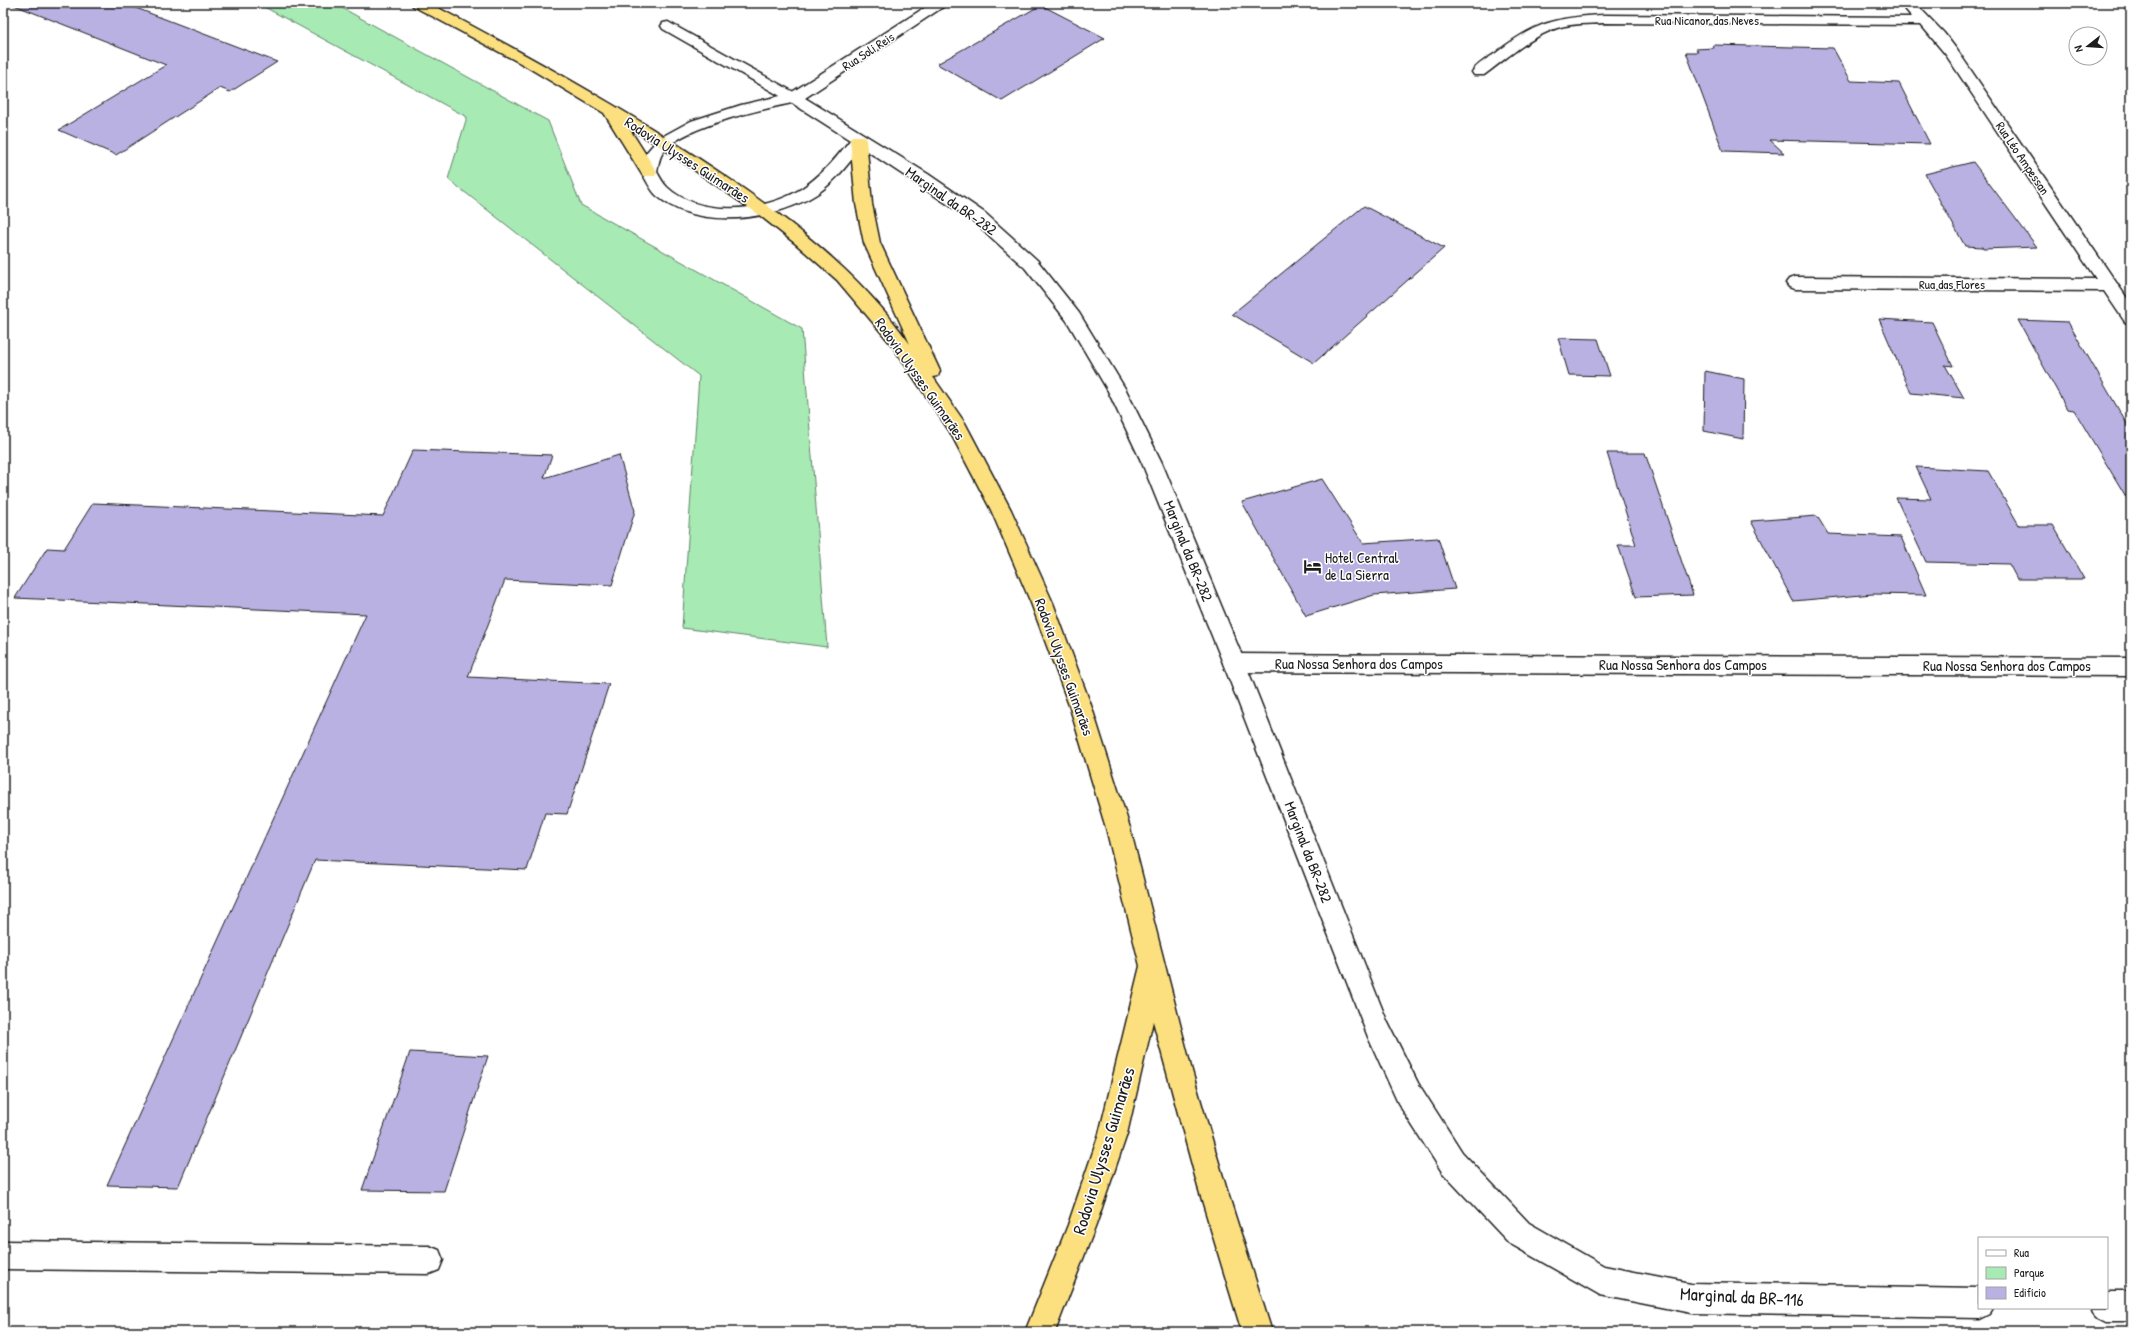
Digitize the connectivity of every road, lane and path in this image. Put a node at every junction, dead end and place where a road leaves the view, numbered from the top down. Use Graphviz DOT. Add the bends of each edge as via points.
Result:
graph roads {
  1 [pos="418,3"];
  2 [pos="942,3"];
  3 [pos="1907,3"];
  4 [pos="1925,21"];
  5 [pos="668,26"];
  6 [pos="1479,72"];
  7 [pos="794,98"];
  8 [pos="610,110"];
  9 [pos="858,139"];
  10 [pos="664,142"];
  11 [pos="649,172"];
  12 [pos="764,210"];
  13 [pos="1795,283"];
  14 [pos="2109,285"];
  15 [pos="2131,318"];
  16 [pos="958,428"];
  17 [pos="1234,663"];
  18 [pos="2131,667"];
  19 [pos="1152,965"];
  20 [pos="1519,1234"];
  21 [pos="3,1255"];
  22 [pos="429,1260"];
  23 [pos="1978,1304"];
  24 [pos="2108,1306"];
  25 [pos="2131,1306"];
  26 [pos="1040,1332"];
  27 [pos="1257,1332"];
  1 -- 8 [label="highway, Rodovia Ulysses Guimarães" via="529,62"];
  2 -- 7 [label="street, Rua Soli Reis"];
  3 -- 4 [label="street, Rua Léo Ampessan"];
  4 -- 6 [label="street, Rua Nicanor das Neves" via="1576,21 1553,25 1535,32"];
  4 -- 14 [label="street, Rua Léo Ampessan" via="1952,53"];
  5 -- 7 [label="street, Marginal da BR-282"];
  7 -- 9 [label="street, Marginal da BR-282"];
  7 -- 10 [label="street" via="746,108 697,124"];
  8 -- 10 [label="highway, Rodovia Ulysses Guimarães"];
  8 -- 11 [label="highway"];
  9 -- 12 [label="street" via="840,164 820,184 797,197"];
  9 -- 16 [label="highway" via="864,204 872,243"];
  9 -- 17 [label="street, Marginal da BR-282" via="979,217 1032,264 1073,316 1117,390 1152,462"];
  10 -- 11 [label="street" via="654,153"];
  10 -- 12 [label="highway, Rodovia Ulysses Guimarães"];
  11 -- 12 [label="street" via="662,192 691,208 722,214"];
  12 -- 16 [label="highway, Rodovia Ulysses Guimarães" via="843,276 897,340"];
  13 -- 14 [label="street, Rua das Flores"];
  14 -- 15 [label="street, Rua Léo Ampessan"];
  16 -- 19 [label="highway, Rodovia Ulysses Guimarães" via="1004,517 1042,603 1081,708 1118,828"];
  17 -- 18 [label="street, Rua Nossa Senhora dos Campos"];
  17 -- 20 [label="street, Marginal da BR-282" via="1377,1028 1408,1093 1452,1162"];
  19 -- 26 [label="highway, Rodovia Ulysses Guimarães" via="1113,1134 1082,1225"];
  19 -- 27 [label="highway, Rodovia Ulysses Guimarães" via="1208,1172"];
  20 -- 23 [label="street, Marginal da BR-116" via="1600,1280 1691,1298"];
  21 -- 22 [label="street"];
  24 -- 25 [label="street"];
}
